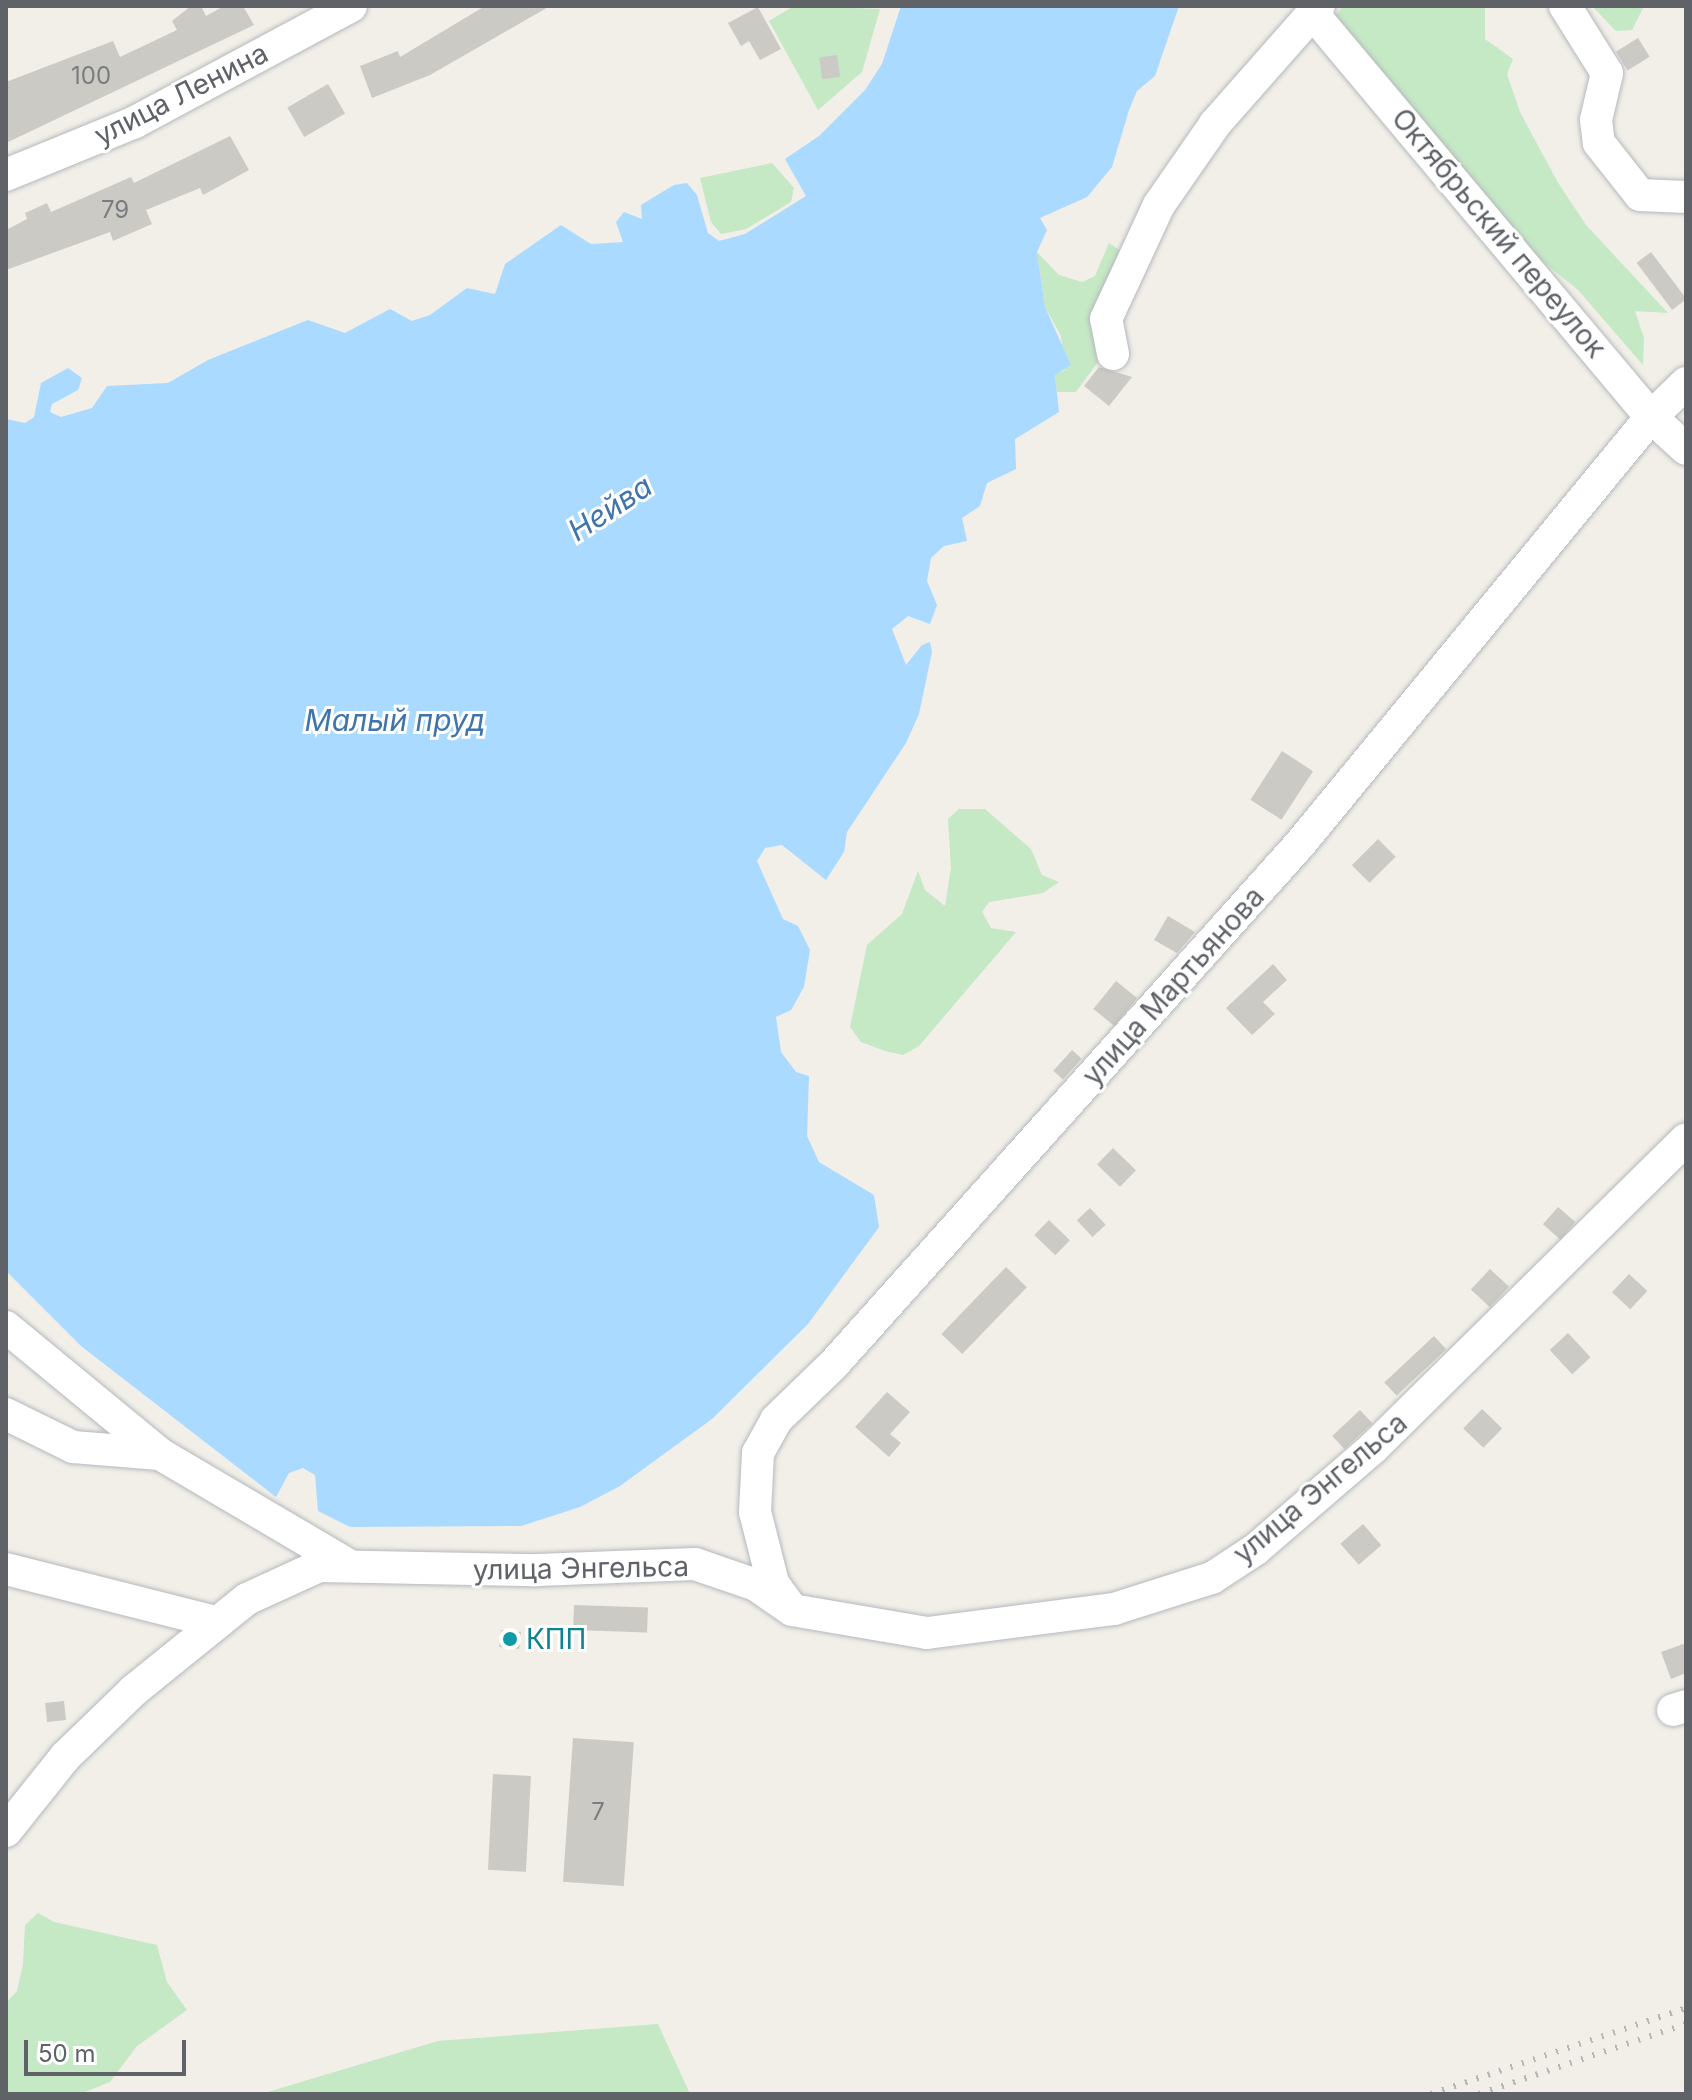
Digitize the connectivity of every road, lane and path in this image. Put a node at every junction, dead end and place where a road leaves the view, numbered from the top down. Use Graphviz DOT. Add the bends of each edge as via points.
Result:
graph roads {
  1 [pos="351,6"];
  2 [pos="1565,6"];
  3 [pos="1316,10"];
  4 [pos="6,175"];
  5 [pos="1686,197"];
  6 [pos="1113,354"];
  7 [pos="1686,383"];
  8 [pos="1651,417"];
  9 [pos="1686,449"];
  10 [pos="1686,1139"];
  11 [pos="6,1327"];
  12 [pos="6,1414"];
  13 [pos="160,1454"];
  14 [pos="345,1563"];
  15 [pos="6,1569"];
  16 [pos="792,1610"];
  17 [pos="215,1622"];
  18 [pos="7,1833"];
  1 -- 4 [label="street, улица Ленина" via="135,122"];
  2 -- 5 [label="street" via="1607,73 1596,132 1608,158 1640,195"];
  3 -- 6 [label="street" via="1215,124 1159,205 1106,319"];
  3 -- 8 [label="street, Октябрьский переулок"];
  7 -- 8 [label="street, улица Мартьянова"];
  8 -- 9 [label="street, Октябрьский переулок"];
  8 -- 16 [label="street, улица Мартьянова" via="1300,844 833,1365 776,1420 758,1453 755,1512 773,1583"];
  10 -- 16 [label="street, улица Энгельса" via="1374,1447 1256,1549 1212,1578 1114,1609 974,1631 927,1633"];
  11 -- 13 [label="street"];
  12 -- 13 [label="street" via="73,1447"];
  13 -- 14 [label="street"];
  14 -- 16 [label="street, улица Энгельса" via="537,1570 695,1564 756,1585"];
  14 -- 17 [label="street, улица Энгельса" via="297,1574"];
  15 -- 17 [label="street"];
  17 -- 18 [label="street, улица Энгельса" via="93,1728"];
}
